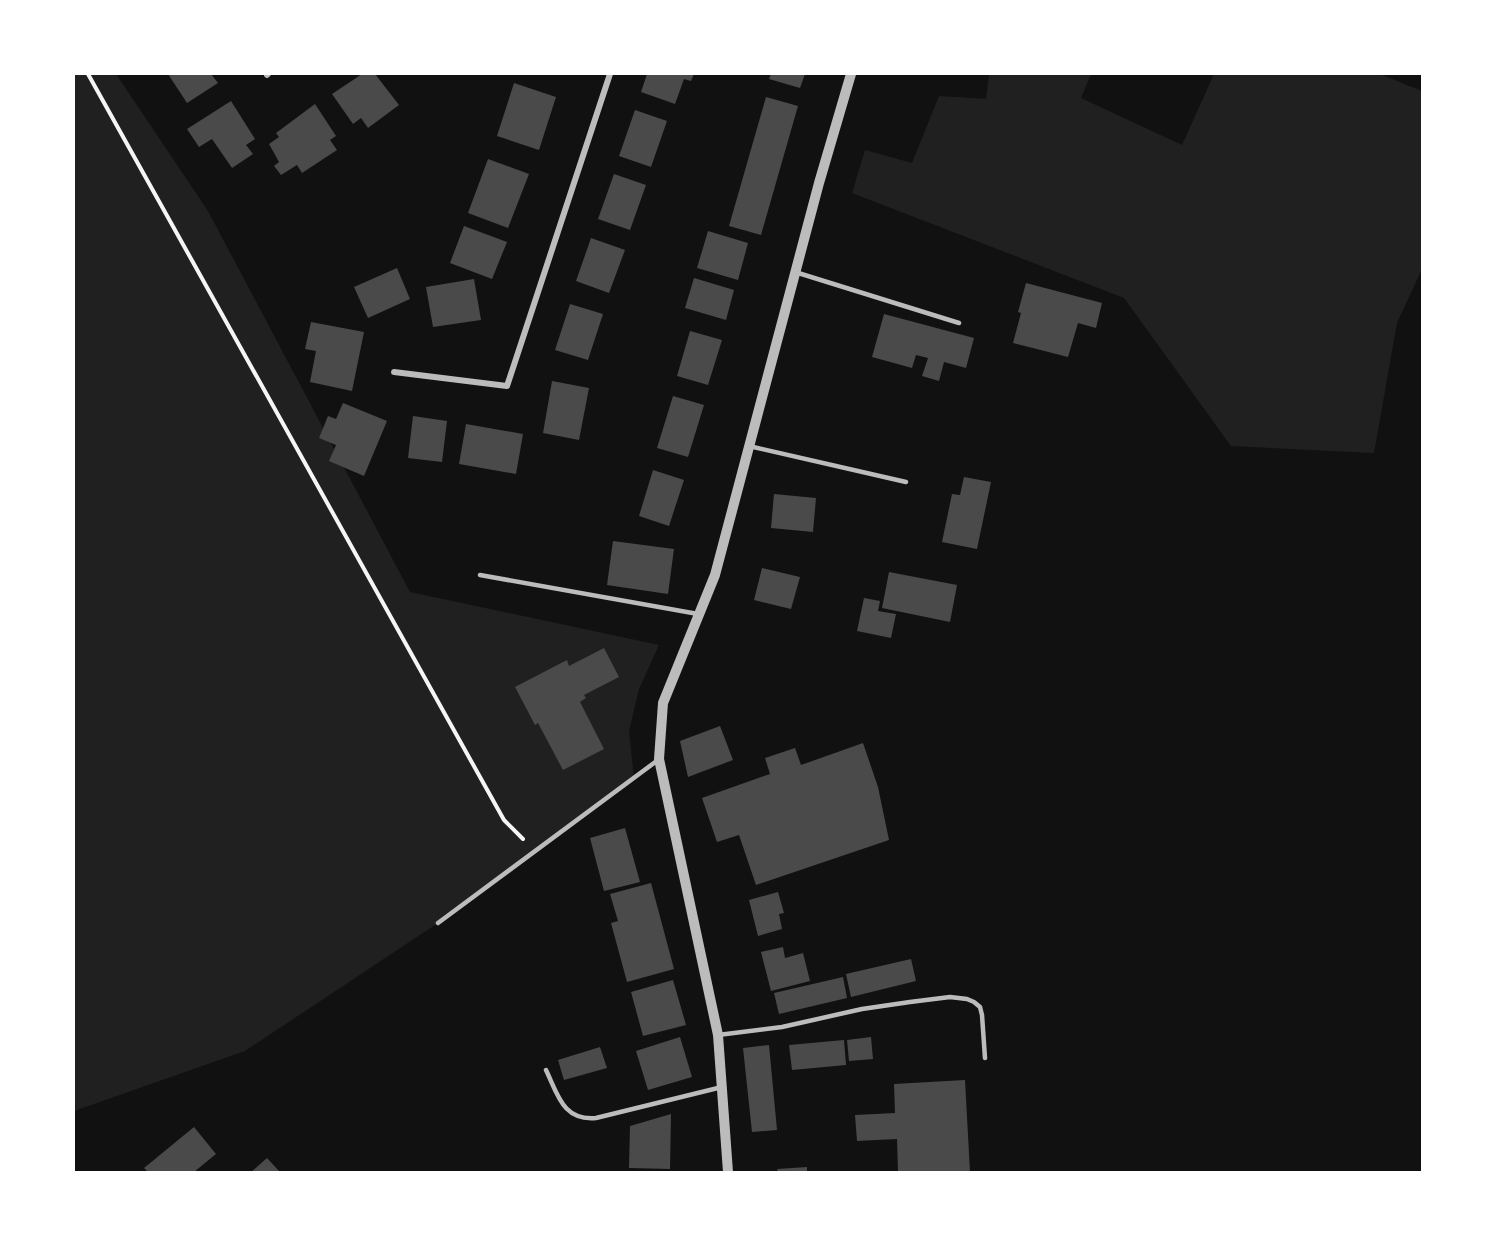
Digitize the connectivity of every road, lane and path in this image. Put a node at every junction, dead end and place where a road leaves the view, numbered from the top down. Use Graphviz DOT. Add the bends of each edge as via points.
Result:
graph roads {
  1 [pos="88,74"];
  2 [pos="610,74"];
  3 [pos="850,74"];
  4 [pos="795,272"];
  5 [pos="959,323"];
  6 [pos="394,372"];
  7 [pos="749,446"];
  8 [pos="906,482"];
  9 [pos="480,575"];
  10 [pos="699,614"];
  11 [pos="659,759"];
  12 [pos="535,851"];
  13 [pos="438,923"];
  14 [pos="718,1035"];
  15 [pos="985,1058"];
  16 [pos="546,1070"];
  17 [pos="722,1087"];
  18 [pos="728,1173"];
  1 -- 12 [label="path" via="504,820"];
  2 -- 6 [label="street" via="507,386"];
  3 -- 4 [label="street"];
  4 -- 5 [label="lane"];
  4 -- 7 [label="street"];
  7 -- 8 [label="lane"];
  7 -- 10 [label="street" via="715,574"];
  9 -- 10 [label="lane"];
  10 -- 11 [label="street" via="663,703"];
  11 -- 12 [label="lane"];
  11 -- 14 [label="street"];
  12 -- 13 [label="lane"];
  14 -- 15 [label="lane" via="950,997 967,999 980,1007"];
  14 -- 17 [label="street"];
  16 -- 17 [label="lane" via="562,1104 584,1119"];
  17 -- 18 [label="street"];
}
